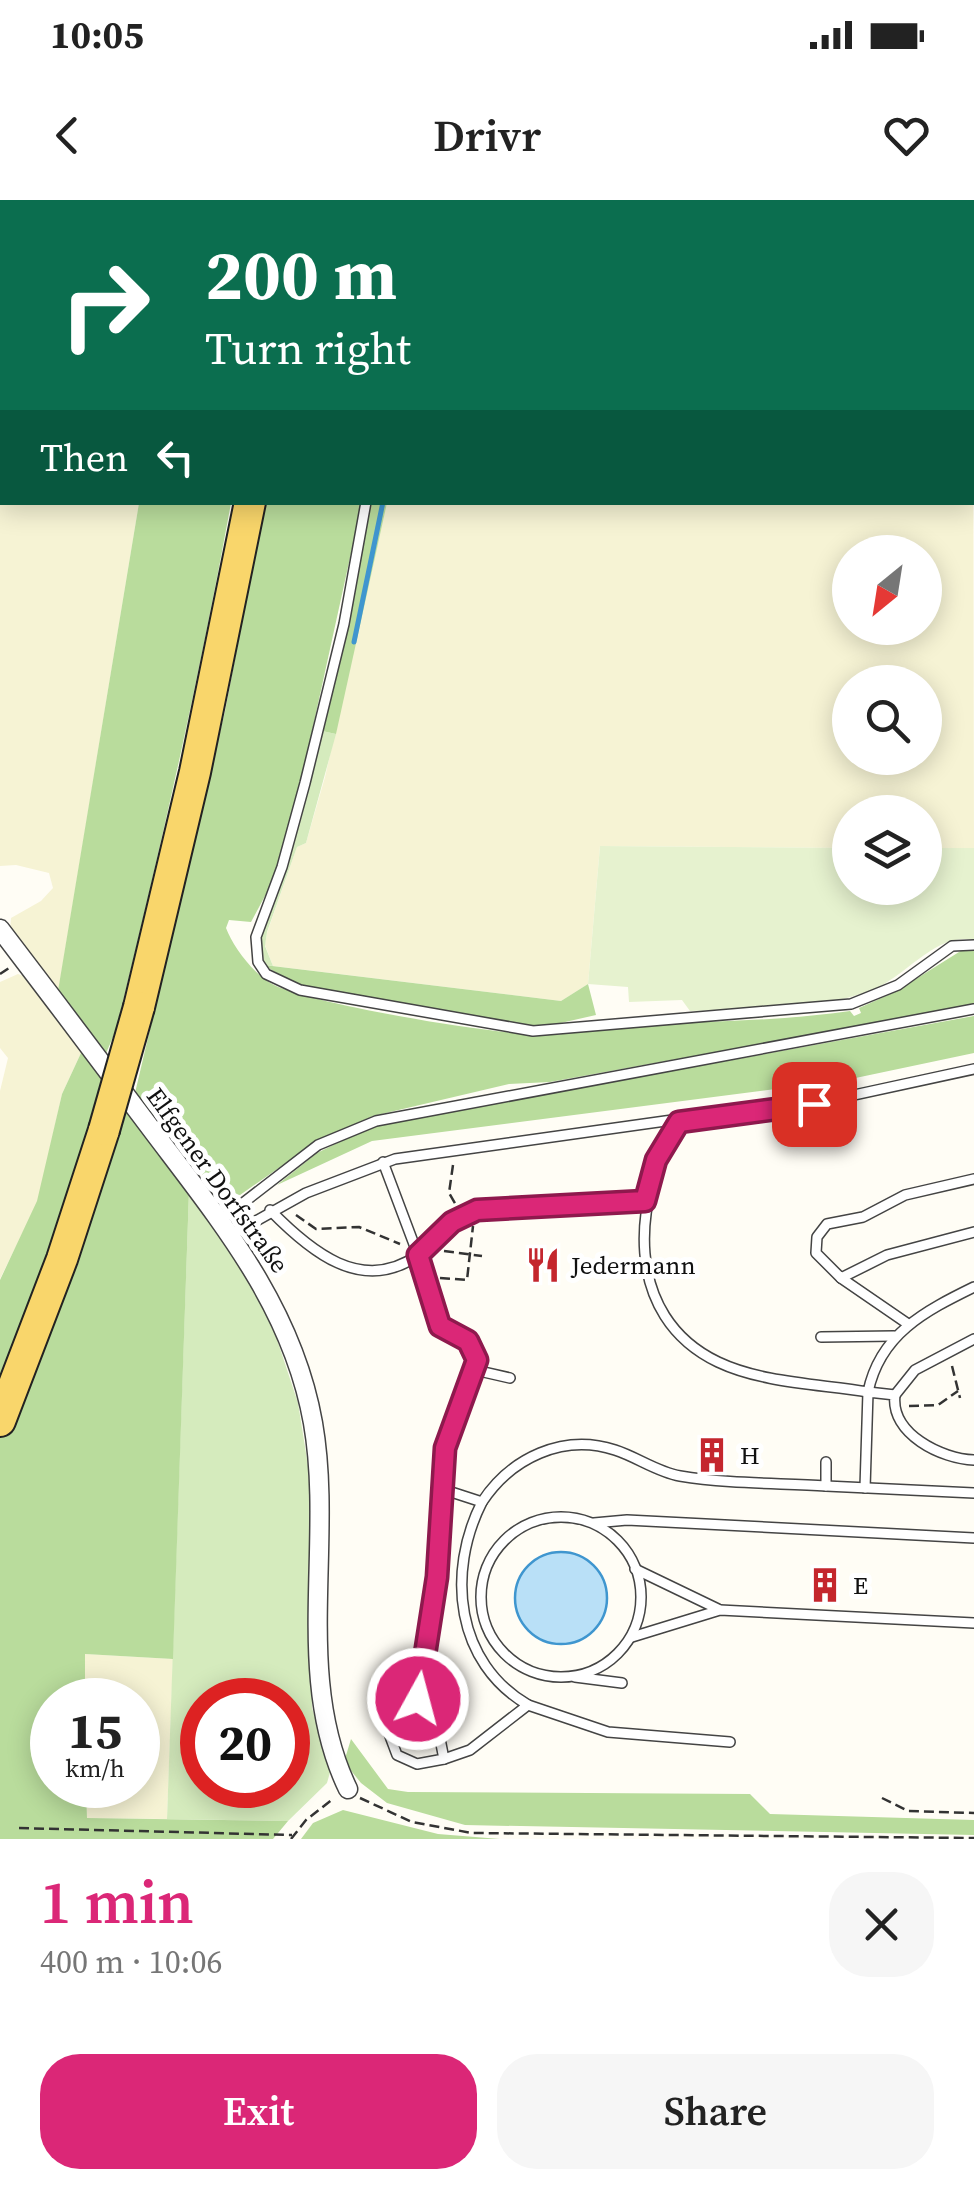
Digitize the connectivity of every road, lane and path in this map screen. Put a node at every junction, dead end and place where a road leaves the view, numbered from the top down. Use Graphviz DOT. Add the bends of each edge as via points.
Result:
graph roads {
  1 [pos="249,505"];
  2 [pos="365,505"];
  3 [pos="0,929"];
  4 [pos="974,945"];
  5 [pos="974,1009"];
  6 [pos="974,1069"];
  7 [pos="679,1122"];
  8 [pos="383,1162"];
  9 [pos="974,1179"];
  10 [pos="645,1201"];
  11 [pos="285,1203"];
  12 [pos="270,1210"];
  13 [pos="226,1228"];
  14 [pos="974,1232"];
  15 [pos="418,1255"];
  16 [pos="482,1256"];
  17 [pos="840,1278"];
  18 [pos="974,1287"];
  19 [pos="908,1324"];
  20 [pos="427,1326"];
  21 [pos="440,1326"];
  22 [pos="894,1336"];
  23 [pos="821,1337"];
  24 [pos="974,1339"];
  25 [pos="948,1350"];
  26 [pos="475,1370"];
  27 [pos="510,1378"];
  28 [pos="958,1391"];
  29 [pos="868,1392"];
  30 [pos="960,1398"];
  31 [pos="895,1401"];
  32 [pos="0,1421"];
  33 [pos="974,1460"];
  34 [pos="826,1462"];
  35 [pos="826,1486"];
  36 [pos="865,1488"];
  37 [pos="442,1489"];
  38 [pos="974,1493"];
  39 [pos="482,1502"];
  40 [pos="591,1523"];
  41 [pos="974,1538"];
  42 [pos="636,1569"];
  43 [pos="720,1610"];
  44 [pos="974,1623"];
  45 [pos="629,1638"];
  46 [pos="568,1676"];
  47 [pos="622,1683"];
  48 [pos="384,1684"];
  49 [pos="528,1705"];
  50 [pos="730,1742"];
  51 [pos="444,1759"];
  52 [pos="348,1789"];
  53 [pos="882,1798"];
  54 [pos="974,1814"];
  55 [pos="19,1828"];
  56 [pos="292,1837"];
  57 [pos="689,1837"];
  58 [pos="974,1838"];
  1 -- 32 [label="main road, bridge" via="138,1007 56,1275"];
  2 -- 4 [label="lane" via="305,783 256,937 258,962 272,980 539,1030 851,1004 904,981 952,946"];
  3 -- 13 [label="street, Elfgener Dorfstraße"];
  5 -- 13 [label="lane" via="376,1120 318,1145"];
  6 -- 7 [label="lane" via="797,1108"];
  7 -- 8 [label="lane"];
  7 -- 10 [label="lane" via="656,1160"];
  8 -- 11 [label="lane"];
  8 -- 15 [label="lane"];
  9 -- 17 [label="lane" via="827,1224 816,1253"];
  10 -- 15 [label="lane" via="477,1210 452,1222"];
  10 -- 29 [label="lane" via="642,1244 651,1284 689,1342 734,1368"];
  11 -- 12 [label="lane"];
  11 -- 15 [label="path" via="311,1227 364,1228"];
  12 -- 13 [label="lane"];
  12 -- 15 [label="lane" via="306,1245 340,1265 390,1269"];
  13 -- 52 [label="street, Elfgener Dorfstraße" via="278,1312 313,1422 320,1481 320,1695"];
  14 -- 17 [label="lane" via="899,1250"];
  15 -- 16 [label="path" via="436,1250"];
  15 -- 21 [label="lane"];
  17 -- 19 [label="lane"];
  18 -- 19 [label="lane"];
  19 -- 22 [label="lane"];
  20 -- 21 [label="lane"];
  21 -- 26 [label="lane" via="468,1341"];
  22 -- 23 [label="lane"];
  22 -- 29 [label="lane"];
  24 -- 25 [label="lane"];
  25 -- 28 [label="path"];
  25 -- 31 [label="lane" via="914,1370"];
  26 -- 27 [label="lane"];
  26 -- 37 [label="lane" via="445,1448"];
  28 -- 30 [label="path"];
  28 -- 31 [label="path" via="938,1405"];
  29 -- 31 [label="lane"];
  29 -- 36 [label="lane"];
  31 -- 33 [label="lane" via="904,1425 925,1445"];
  34 -- 35 [label="lane"];
  35 -- 36 [label="lane"];
  35 -- 39 [label="lane" via="683,1476 613,1449 576,1444 514,1466"];
  36 -- 38 [label="lane"];
  37 -- 39 [label="lane"];
  37 -- 51 [label="lane" via="437,1577 417,1693 438,1729"];
  39 -- 49 [label="lane" via="466,1550 466,1631 488,1674"];
  40 -- 41 [label="lane"];
  40 -- 42 [label="lane" via="622,1546"];
  40 -- 46 [label="lane" via="566,1517 528,1524 497,1548 482,1584 482,1610 498,1646 529,1670"];
  42 -- 43 [label="lane"];
  42 -- 45 [label="lane" via="640,1604"];
  43 -- 44 [label="lane"];
  43 -- 45 [label="lane"];
  45 -- 46 [label="lane" via="603,1664"];
  46 -- 47 [label="lane"];
  48 -- 51 [label="lane" via="397,1754 417,1764"];
  49 -- 50 [label="lane" via="608,1732"];
  49 -- 51 [label="lane" via="474,1748"];
  52 -- 56 [label="path"];
  52 -- 57 [label="path" via="391,1814 452,1831"];
  53 -- 54 [label="path" via="908,1811"];
  55 -- 56 [label="path"];
  57 -- 58 [label="path"];
}
